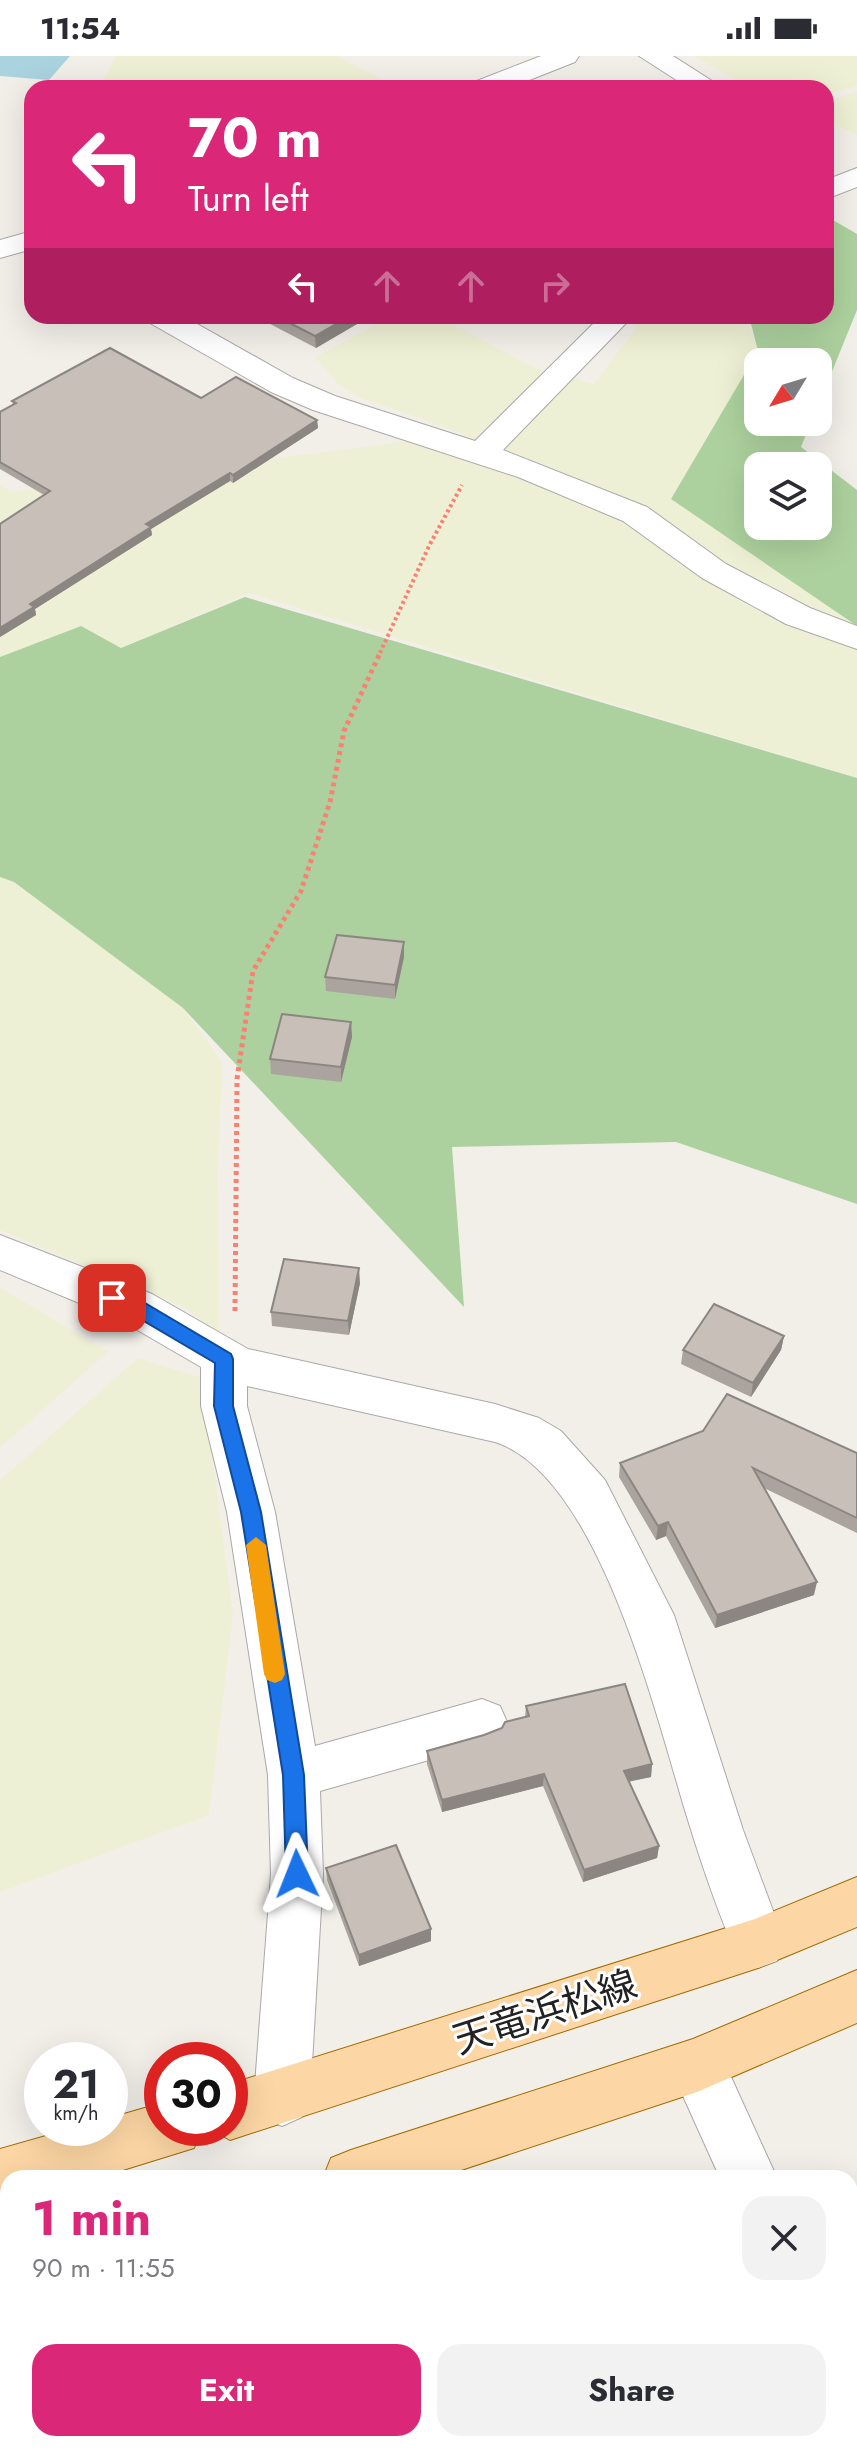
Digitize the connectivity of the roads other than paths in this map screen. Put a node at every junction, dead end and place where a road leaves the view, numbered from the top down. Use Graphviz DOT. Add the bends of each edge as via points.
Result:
graph roads {
  1 [pos="488,56"];
  2 [pos="565,56"];
  3 [pos="653,56"];
  4 [pos="525,80"];
  5 [pos="529,80"];
  6 [pos="695,80"];
  7 [pos="852,165"];
  8 [pos="834,182"];
  9 [pos="24,242"];
  10 [pos="0,249"];
  11 [pos="175,324"];
  12 [pos="610,324"];
  13 [pos="481,454"];
  14 [pos="857,638"];
  15 [pos="0,1252"];
  16 [pos="228,1361"];
  17 [pos="482,1722"];
  18 [pos="294,1775"];
  19 [pos="857,1902"];
  20 [pos="758,1943"];
  21 [pos="857,1996"];
  22 [pos="697,2065"];
  23 [pos="282,2098"];
  24 [pos="248,2107"];
  25 [pos="144,2136"];
  26 [pos="25,2170"];
  27 [pos="375,2170"];
  28 [pos="745,2170"];
  1 -- 4 [label="street"];
  2 -- 5 [label="street"];
  3 -- 6 [label="street"];
  7 -- 8 [label="street"];
  9 -- 10 [label="street"];
  11 -- 13 [label="street" via="324,403"];
  12 -- 13 [label="street"];
  13 -- 14 [label="street" via="635,514 714,571 798,616"];
  15 -- 16 [label="street" via="136,1307"];
  16 -- 18 [label="street" via="224,1406 251,1512"];
  16 -- 20 [label="street" via="523,1432 576,1478 649,1615"];
  17 -- 18 [label="street"];
  18 -- 23 [label="street" via="297,1874"];
  19 -- 20 [label="main road, 天竜浜松線"];
  20 -- 23 [label="main road, 天竜浜松線"];
  21 -- 22 [label="main road"];
  22 -- 27 [label="main road"];
  22 -- 28 [label="street"];
  23 -- 24 [label="main road, 天竜浜松線"];
  25 -- 26 [label="main road"];
}
